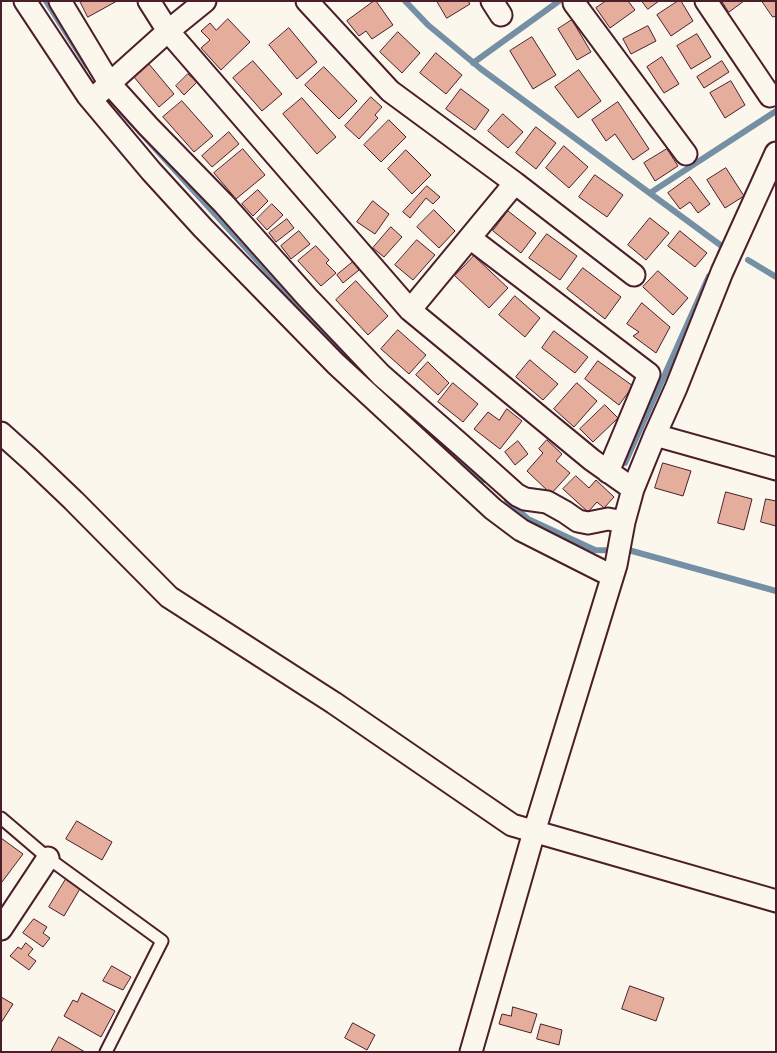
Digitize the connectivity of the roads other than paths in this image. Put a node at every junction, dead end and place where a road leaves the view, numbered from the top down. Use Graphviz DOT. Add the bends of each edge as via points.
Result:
graph roads {
  1 [pos="25,1"];
  2 [pos="60,1"];
  3 [pos="149,1"];
  4 [pos="205,1"];
  5 [pos="308,1"];
  6 [pos="576,1"];
  7 [pos="706,1"];
  8 [pos="168,31"];
  9 [pos="101,91"];
  10 [pos="770,96"];
  11 [pos="776,153"];
  12 [pos="686,154"];
  13 [pos="515,183"];
  14 [pos="470,238"];
  15 [pos="634,275"];
  16 [pos="410,310"];
  17 [pos="372,382"];
  18 [pos="1,433"];
  19 [pos="655,435"];
  20 [pos="776,469"];
  21 [pos="608,472"];
  22 [pos="633,489"];
  23 [pos="516,509"];
  24 [pos="624,522"];
  25 [pos="616,559"];
  26 [pos="1,818"];
  27 [pos="534,832"];
  28 [pos="48,858"];
  29 [pos="776,901"];
  30 [pos="1,929"];
  31 [pos="106,1052"];
  32 [pos="471,1052"];
  1 -- 9 [label="street"];
  2 -- 9 [label="street"];
  3 -- 8 [label="street"];
  4 -- 8 [label="street"];
  5 -- 13 [label="street" via="390,91"];
  6 -- 12 [label="street" via="574,3"];
  7 -- 10 [label="street"];
  8 -- 9 [label="street"];
  8 -- 16 [label="street"];
  9 -- 17 [label="street" via="148,126 224,204 307,297"];
  9 -- 17 [label="street" via="151,171 203,228 330,357"];
  11 -- 19 [label="street" via="722,272"];
  13 -- 14 [label="street"];
  13 -- 15 [label="street"];
  14 -- 16 [label="street"];
  14 -- 21 [label="street" via="649,374"];
  16 -- 21 [label="street"];
  17 -- 23 [label="street" via="493,509"];
  18 -- 27 [label="street" via="169,597 334,703 512,825"];
  19 -- 20 [label="street"];
  19 -- 22 [label="street"];
  21 -- 22 [label="street"];
  22 -- 24 [label="street"];
  23 -- 24 [label="street" via="547,502 578,521 588,523 608,519"];
  23 -- 25 [label="street" via="521,530"];
  24 -- 25 [label="street"];
  25 -- 27 [label="street"];
  26 -- 28 [label="lane"];
  27 -- 29 [label="street"];
  27 -- 32 [label="street"];
  28 -- 30 [label="street"];
  28 -- 31 [label="lane" via="162,941"];
}
